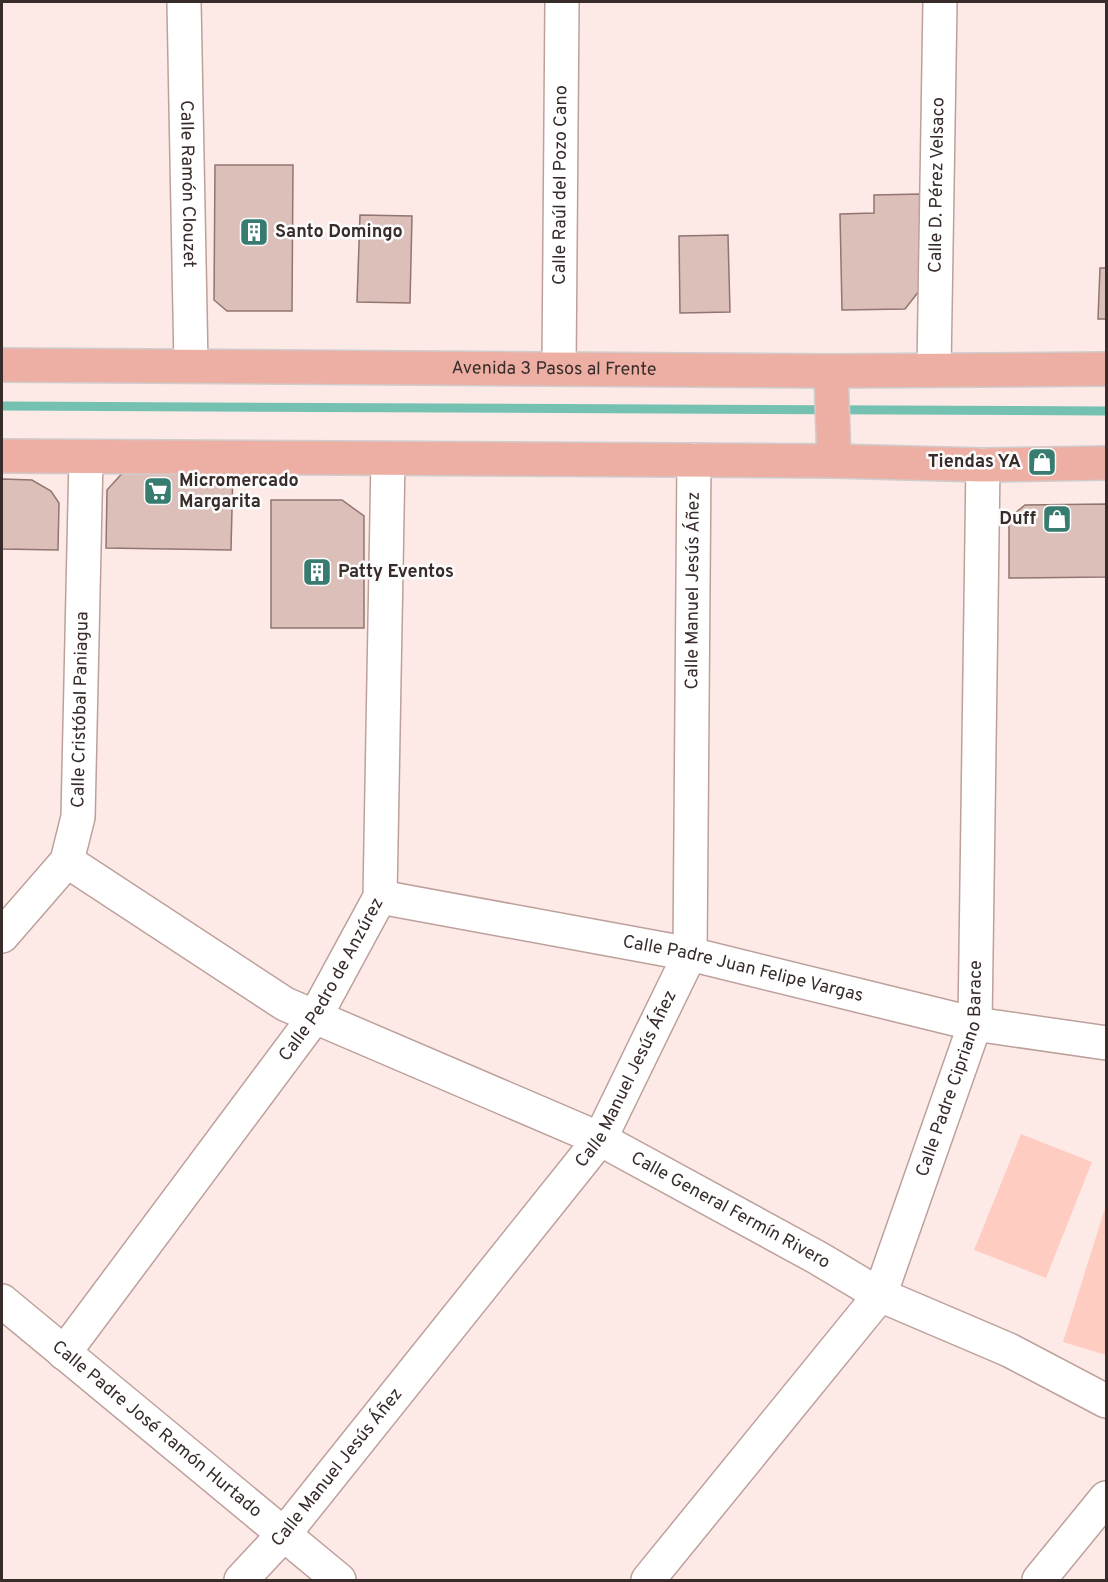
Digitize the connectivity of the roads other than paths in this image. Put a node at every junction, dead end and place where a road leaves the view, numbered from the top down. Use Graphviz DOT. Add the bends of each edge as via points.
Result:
graph roads {
  1 [pos="184,2"];
  2 [pos="562,2"];
  3 [pos="940,2"];
  4 [pos="2,365"];
  5 [pos="191,365"];
  6 [pos="559,368"];
  7 [pos="934,369"];
  8 [pos="1107,369"];
  9 [pos="832,381"];
  10 [pos="833,448"];
  11 [pos="2,456"];
  12 [pos="86,457"];
  13 [pos="388,459"];
  14 [pos="694,460"];
  15 [pos="1107,463"];
  16 [pos="982,465"];
  17 [pos="67,861"];
  18 [pos="380,897"];
  19 [pos="2,936"];
  20 [pos="690,954"];
  21 [pos="316,1016"];
  22 [pos="975,1024"];
  23 [pos="1107,1043"];
  24 [pos="600,1139"];
  25 [pos="880,1295"];
  26 [pos="2,1301"];
  27 [pos="64,1353"];
  28 [pos="1107,1401"];
  29 [pos="1107,1498"];
  30 [pos="284,1534"];
  31 [pos="318,1574"];
  32 [pos="241,1581"];
  33 [pos="648,1581"];
  34 [pos="1039,1581"];
  1 -- 5 [label="street, Calle Ramón Clouzet"];
  2 -- 6 [label="street, Calle Raúl del Pozo Cano"];
  3 -- 7 [label="street, Calle D. Pérez Velsaco"];
  4 -- 5 [label="main road, Avenida 3 Pasos al Frente"];
  5 -- 6 [label="main road, Avenida 3 Pasos al Frente"];
  6 -- 9 [label="main road, Avenida 3 Pasos al Frente"];
  7 -- 8 [label="main road, Avenida 3 Pasos al Frente"];
  7 -- 9 [label="main road, Avenida 3 Pasos al Frente"];
  9 -- 10 [label="main road"];
  10 -- 14 [label="main road"];
  10 -- 16 [label="main road"];
  11 -- 12 [label="main road"];
  12 -- 13 [label="main road"];
  12 -- 17 [label="street, Calle Cristóbal Paniagua" via="78,817"];
  13 -- 14 [label="main road"];
  13 -- 18 [label="street, Calle Pedro de Anzúrez"];
  14 -- 20 [label="street, Calle Manuel Jesús Áñez"];
  15 -- 16 [label="main road"];
  16 -- 22 [label="street, Calle Padre Cipriano Barace"];
  17 -- 19 [label="street, Calle Cristóbal Paniagua"];
  17 -- 21 [label="street, Calle General Fermín Rivero" via="285,1004"];
  18 -- 20 [label="street, Calle Padre Juan Felipe Vargas"];
  18 -- 21 [label="street, Calle Pedro de Anzúrez"];
  20 -- 22 [label="street, Calle Padre Juan Felipe Vargas"];
  20 -- 24 [label="street, Calle Manuel Jesús Áñez"];
  21 -- 24 [label="street, Calle General Fermín Rivero"];
  21 -- 27 [label="street, Calle Pedro de Anzúrez"];
  22 -- 23 [label="street, Calle Padre Juan Felipe Vargas"];
  22 -- 25 [label="street, Calle Padre Cipriano Barace"];
  24 -- 25 [label="street, Calle General Fermín Rivero"];
  24 -- 30 [label="street, Calle Manuel Jesús Áñez"];
  25 -- 28 [label="street, Calle General Fermín Rivero" via="1009,1350"];
  25 -- 33 [label="street, Calle Padre Cipriano Barace"];
  26 -- 27 [label="street, Calle Padre José Ramón Hurtado"];
  27 -- 30 [label="street, Calle Padre José Ramón Hurtado"];
  29 -- 34 [label="street"];
  30 -- 31 [label="street, Calle Padre José Ramón Hurtado"];
  30 -- 32 [label="street, Calle Manuel Jesús Áñez"];
}
